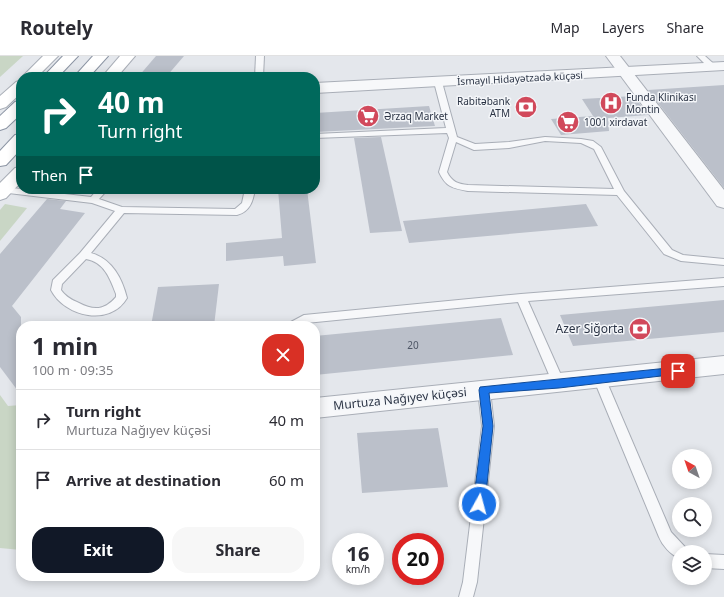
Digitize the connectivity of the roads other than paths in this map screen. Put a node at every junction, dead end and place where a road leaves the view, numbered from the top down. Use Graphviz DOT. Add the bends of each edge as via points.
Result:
graph roads {
  1 [pos="51,56"];
  2 [pos="71,56"];
  3 [pos="101,56"];
  4 [pos="128,56"];
  5 [pos="260,56"];
  6 [pos="613,56"];
  7 [pos="713,63"];
  8 [pos="624,71"];
  9 [pos="34,72"];
  10 [pos="55,72"];
  11 [pos="86,72"];
  12 [pos="114,72"];
  13 [pos="259,72"];
  14 [pos="438,82"];
  15 [pos="320,88"];
  16 [pos="16,89"];
  17 [pos="0,104"];
  18 [pos="16,110"];
  19 [pos="0,126"];
  20 [pos="452,134"];
  21 [pos="320,136"];
  22 [pos="16,144"];
  23 [pos="0,161"];
  24 [pos="16,177"];
  25 [pos="2,192"];
  26 [pos="620,192"];
  27 [pos="16,193"];
  28 [pos="25,194"];
  29 [pos="98,194"];
  30 [pos="249,194"];
  31 [pos="93,200"];
  32 [pos="724,202"];
  33 [pos="121,210"];
  34 [pos="84,255"];
  35 [pos="724,262"];
  36 [pos="724,282"];
  37 [pos="521,298"];
  38 [pos="301,321"];
  39 [pos="724,365"];
  40 [pos="600,380"];
  41 [pos="559,384"];
  42 [pos="484,390"];
  43 [pos="320,407"];
  44 [pos="673,545"];
  45 [pos="712,561"];
  46 [pos="724,562"];
  47 [pos="466,597"];
  1 -- 9 [label="main road"];
  2 -- 10 [label="main road"];
  3 -- 11 [label="main road"];
  4 -- 12 [label="main road"];
  5 -- 13 [label="lane"];
  6 -- 8 [label="street"];
  7 -- 8 [label="street, İsmayıl Hidayətzadə küçəsi"];
  8 -- 14 [label="street, İsmayıl Hidayətzadə küçəsi"];
  8 -- 32 [label="street"];
  14 -- 15 [label="street, İsmayıl Hidayətzadə küçəsi"];
  14 -- 20 [label="lane"];
  16 -- 17 [label="main road"];
  18 -- 19 [label="main road"];
  20 -- 21 [label="lane"];
  20 -- 26 [label="lane" via="474,147 545,140 590,143 597,147"];
  20 -- 26 [label="lane" via="443,172 447,180 455,186"];
  22 -- 23 [label="main road"];
  24 -- 25 [label="main road"];
  25 -- 27 [label="lane"];
  26 -- 35 [label="lane" via="668,252 681,258"];
  28 -- 31 [label="lane"];
  29 -- 31 [label="lane"];
  30 -- 33 [label="lane" via="243,210 237,212"];
  31 -- 33 [label="lane"];
  33 -- 34 [label="lane"];
  34 -- 34 [label="lane" via="105,264 121,290 122,298 116,306 105,311 87,313 58,295 57,283"];
  36 -- 37 [label="lane"];
  37 -- 38 [label="lane"];
  37 -- 41 [label="lane"];
  39 -- 40 [label="street, Murtuza Nağıyev küçəsi"];
  40 -- 41 [label="street, Murtuza Nağıyev küçəsi"];
  40 -- 44 [label="lane" via="666,537"];
  41 -- 42 [label="street, Murtuza Nağıyev küçəsi"];
  42 -- 43 [label="street, Murtuza Nağıyev küçəsi"];
  42 -- 47 [label="lane" via="488,426 470,582"];
  45 -- 46 [label="lane"];
}
